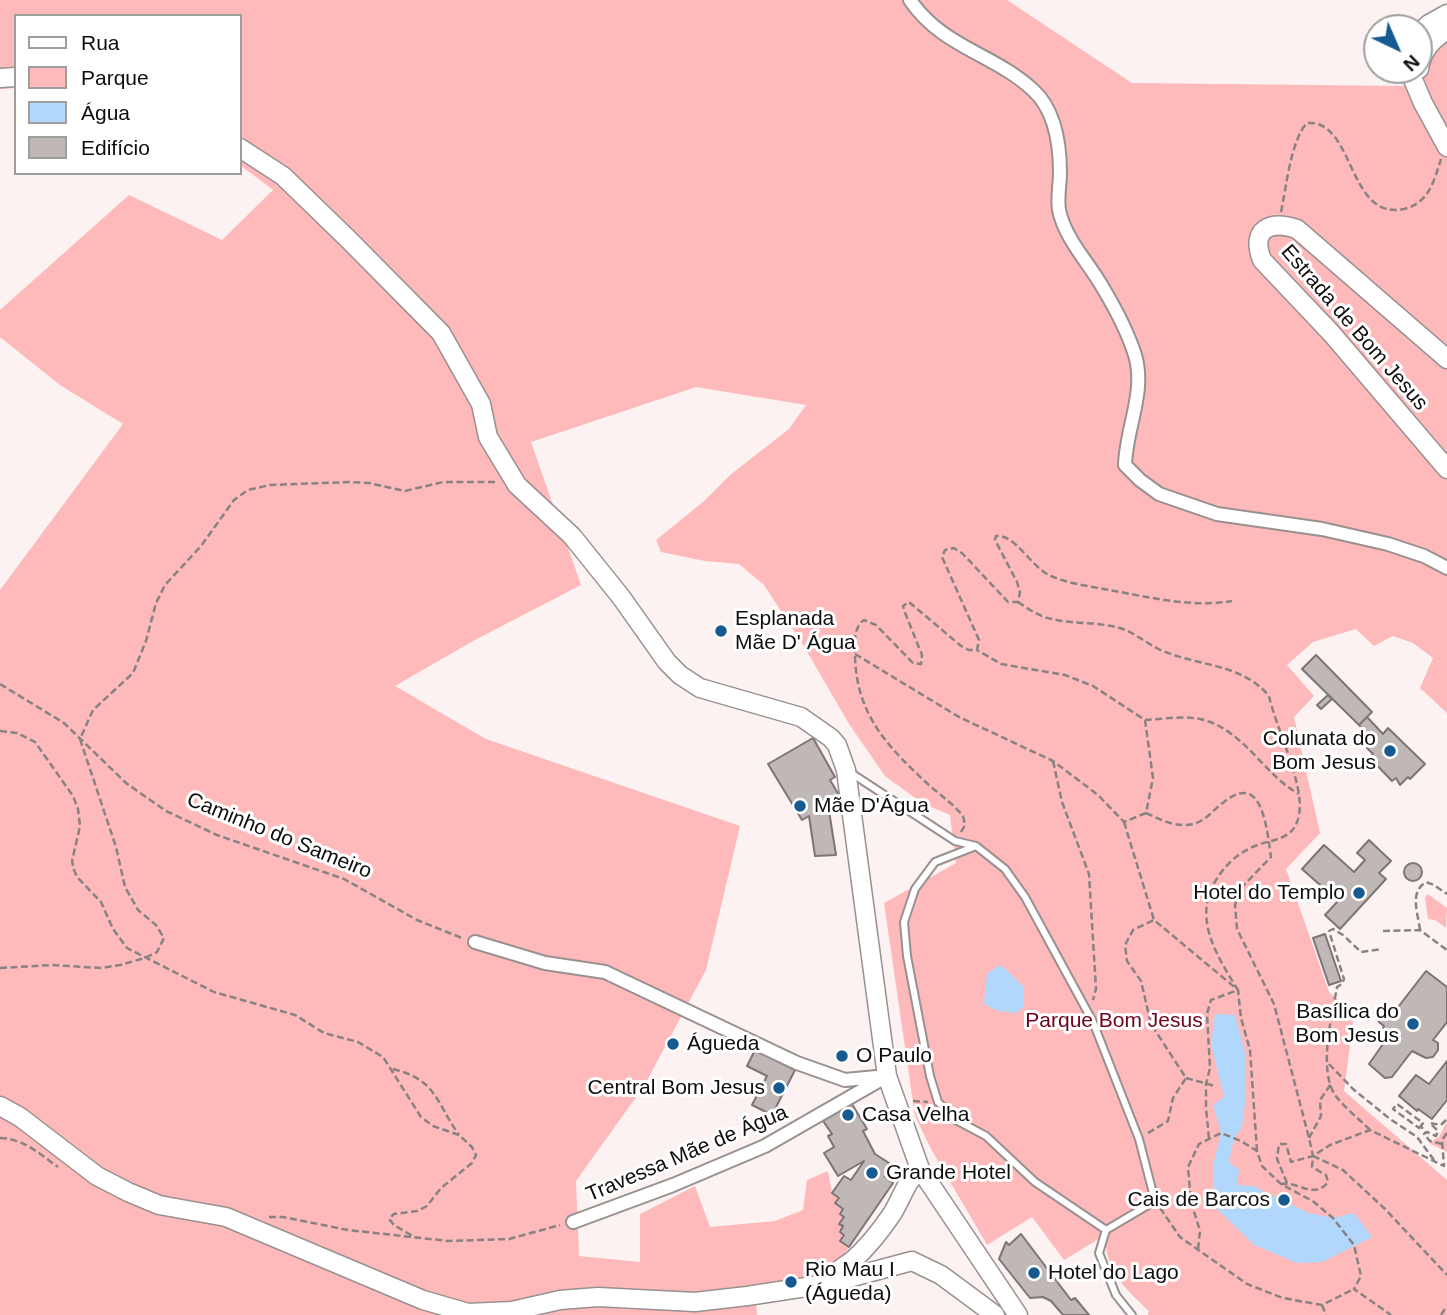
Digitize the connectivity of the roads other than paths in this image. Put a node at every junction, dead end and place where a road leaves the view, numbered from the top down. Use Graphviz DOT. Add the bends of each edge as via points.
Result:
graph roads {
  1 [pos="910,0"];
  2 [pos="1420,84"];
  3 [pos="1446,146"];
  4 [pos="242,149"];
  5 [pos="1447,359"];
  6 [pos="1447,469"];
  7 [pos="1447,568"];
  8 [pos="846,770"];
  9 [pos="976,846"];
  10 [pos="475,942"];
  11 [pos="887,1076"];
  12 [pos="0,1106"];
  13 [pos="920,1169"];
  14 [pos="573,1222"];
  15 [pos="1106,1230"];
  16 [pos="826,1284"];
  17 [pos="995,1315"];
  18 [pos="1017,1315"];
  19 [pos="1132,1315"];
  1 -- 7 [label="street" via="941,33 1034,90 1052,116 1060,169 1059,210 1135,356 1139,388 1125,465 1159,494 1217,514 1388,544"];
  2 -- 3 [label="main road"];
  4 -- 8 [label="main road" via="283,176 441,333 481,404 488,437 517,485 572,536 667,662 700,688 801,717 837,745"];
  5 -- 6 [label="main road, Estrada de Bom Jesus" via="1297,229 1270,225 1258,238 1262,260"];
  8 -- 9 [label="lane" via="955,841"];
  8 -- 11 [label="main road"];
  9 -- 15 [label="lane" via="1005,869 1025,897 1089,1014 1139,1139 1155,1201"];
  9 -- 15 [label="lane" via="935,862 915,889 904,922 938,1102 956,1120 986,1136 1035,1182"];
  10 -- 11 [label="street" via="545,963 605,972 797,1063 845,1080"];
  11 -- 13 [label="main road"];
  11 -- 14 [label="street, Travessa Mãe de Água" via="765,1146"];
  12 -- 16 [label="main road" via="97,1176 128,1192 159,1205 226,1217 423,1300 468,1313 598,1297 695,1302"];
  13 -- 16 [label="main road" via="871,1241"];
  13 -- 18 [label="main road"];
  15 -- 19 [label="lane" via="1099,1253 1116,1295"];
  16 -- 17 [label="main road" via="912,1261 941,1275"];
}
